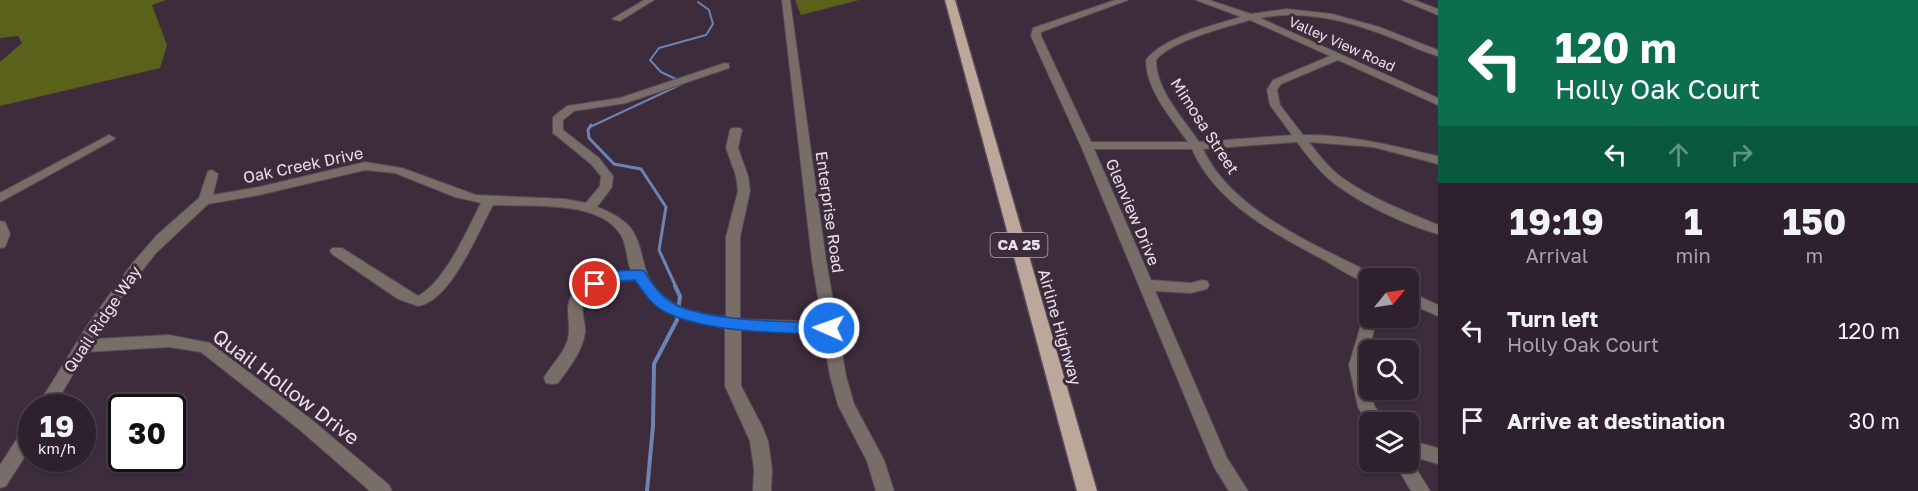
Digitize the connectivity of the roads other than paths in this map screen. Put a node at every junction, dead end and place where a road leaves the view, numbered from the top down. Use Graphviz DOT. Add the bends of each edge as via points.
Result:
graph roads {
  1 [pos="650,0"];
  2 [pos="786,0"];
  3 [pos="950,0"];
  4 [pos="1124,0"];
  5 [pos="1200,0"];
  6 [pos="1406,0"];
  7 [pos="1438,12"];
  8 [pos="1251,17"];
  9 [pos="617,20"];
  10 [pos="1438,53"];
  11 [pos="1337,57"];
  12 [pos="725,66"];
  13 [pos="1438,102"];
  14 [pos="736,130"];
  15 [pos="1298,137"];
  16 [pos="110,138"];
  17 [pos="1196,145"];
  18 [pos="1087,146"];
  19 [pos="1438,160"];
  20 [pos="212,174"];
  21 [pos="0,198"];
  22 [pos="205,200"];
  23 [pos="489,201"];
  24 [pos="589,208"];
  25 [pos="0,225"];
  26 [pos="1438,230"];
  27 [pos="0,244"];
  28 [pos="337,251"];
  29 [pos="1359,273"];
  30 [pos="639,275"];
  31 [pos="1146,285"];
  32 [pos="1202,285"];
  33 [pos="1419,301"];
  34 [pos="1438,310"];
  35 [pos="732,322"];
  36 [pos="829,328"];
  37 [pos="1367,328"];
  38 [pos="83,346"];
  39 [pos="552,378"];
  40 [pos="53,394"];
  41 [pos="1369,412"];
  42 [pos="1419,450"];
  43 [pos="18,452"];
  44 [pos="1438,456"];
  45 [pos="1409,472"];
  46 [pos="0,480"];
  47 [pos="383,491"];
  48 [pos="762,491"];
  49 [pos="885,491"];
  50 [pos="1087,491"];
  51 [pos="1239,491"];
  52 [pos="1421,491"];
  1 -- 9 [label="street"];
  2 -- 36 [label="street, Enterprise Road"];
  3 -- 50 [label="main road, Airline Highway / CA 25"];
  4 -- 18 [label="street, Glenview Drive" via="1036,30"];
  5 -- 8 [label="street, Valley View Road"];
  6 -- 7 [label="street"];
  8 -- 10 [label="street" via="1295,13 1341,19"];
  8 -- 11 [label="street, Valley View Road"];
  8 -- 17 [label="street, Mimosa Street" via="1166,47 1151,60 1154,80"];
  11 -- 13 [label="street, Valley View Road"];
  11 -- 15 [label="street" via="1286,77 1273,87 1275,105"];
  12 -- 24 [label="street" via="622,100 563,112 557,119 556,131 595,161 607,176 606,187"];
  14 -- 35 [label="street" via="732,148 744,191 733,237"];
  15 -- 17 [label="street"];
  15 -- 19 [label="street" via="1365,142"];
  15 -- 26 [label="street" via="1336,179 1387,209"];
  16 -- 21 [label="street"];
  17 -- 18 [label="street"];
  17 -- 29 [label="street, Mimosa Street" via="1212,174 1254,214"];
  18 -- 31 [label="street, Glenview Drive"];
  20 -- 22 [label="street"];
  22 -- 23 [label="street, Oak Creek Drive" via="366,166 399,170"];
  22 -- 38 [label="street, Quail Ridge Way" via="152,248 110,302"];
  23 -- 24 [label="street, Oak Creek Drive" via="550,201"];
  23 -- 28 [label="street" via="441,283 421,301 403,295"];
  24 -- 30 [label="street, Oak Creek Drive" via="627,232"];
  25 -- 27 [label="street"];
  30 -- 35 [label="street, Oak Creek Drive" via="651,293 672,309 699,318"];
  30 -- 39 [label="street" via="614,276 580,296 576,306 578,333"];
  31 -- 32 [label="street"];
  31 -- 51 [label="street, Glenview Drive" via="1220,462"];
  33 -- 34 [label="street"];
  35 -- 36 [label="street, Oak Creek Drive"];
  35 -- 48 [label="street" via="733,386 759,441"];
  36 -- 49 [label="street, Enterprise Road" via="846,405 875,460"];
  37 -- 41 [label="street" via="1357,365"];
  38 -- 40 [label="street, Quail Ridge Way"];
  38 -- 47 [label="street, Quail Hollow Drive" via="169,341 205,347"];
  42 -- 44 [label="street"];
  43 -- 46 [label="street"];
  45 -- 52 [label="street"];
}
